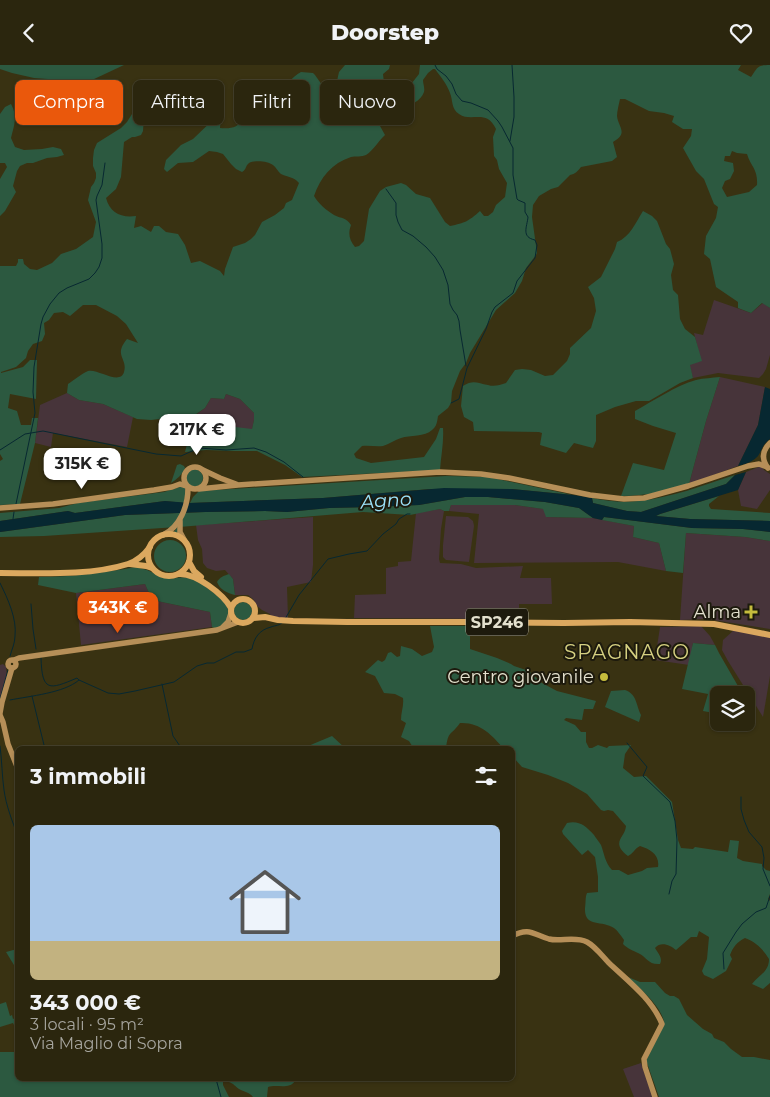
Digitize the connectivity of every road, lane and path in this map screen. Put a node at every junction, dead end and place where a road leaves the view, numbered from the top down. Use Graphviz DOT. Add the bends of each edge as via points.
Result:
graph roads {
  1 [pos="770,443"];
  2 [pos="763,453"];
  3 [pos="748,466"];
  4 [pos="768,468"];
  5 [pos="203,470"];
  6 [pos="183,477"];
  7 [pos="238,485"];
  8 [pos="166,488"];
  9 [pos="191,492"];
  10 [pos="0,508"];
  11 [pos="180,520"];
  12 [pos="164,535"];
  13 [pos="186,543"];
  14 [pos="150,547"];
  15 [pos="189,562"];
  16 [pos="129,564"];
  17 [pos="153,569"];
  18 [pos="0,573"];
  19 [pos="178,574"];
  20 [pos="238,600"];
  21 [pos="255,607"];
  22 [pos="231,611"];
  23 [pos="253,618"];
  24 [pos="281,620"];
  25 [pos="238,622"];
  26 [pos="220,630"];
  27 [pos="770,635"];
  28 [pos="10,664"];
  29 [pos="0,714"];
  30 [pos="15,762"];
  31 [pos="515,935"];
  32 [pos="655,1097"];
  1 -- 2 [label="main road"];
  2 -- 3 [label="main road"];
  2 -- 4 [label="main road"];
  3 -- 4 [label="main road"];
  3 -- 7 [label="main road" via="671,492 624,499 509,478 440,472"];
  5 -- 6 [label="main road" via="192,467"];
  5 -- 7 [label="main road"];
  5 -- 9 [label="main road" via="205,484"];
  6 -- 8 [label="main road"];
  6 -- 9 [label="main road"];
  7 -- 9 [label="main road"];
  8 -- 9 [label="main road" via="180,484"];
  8 -- 10 [label="main road"];
  9 -- 11 [label="main road"];
  11 -- 12 [label="main road"];
  11 -- 13 [label="main road" via="180,532"];
  12 -- 13 [label="main road" via="176,536"];
  12 -- 14 [label="main road"];
  13 -- 15 [label="main road"];
  14 -- 16 [label="main road"];
  14 -- 17 [label="main road" via="148,559"];
  15 -- 19 [label="main road"];
  15 -- 20 [label="main road" via="198,575 225,595"];
  16 -- 17 [label="main road"];
  16 -- 18 [label="main road" via="72,573"];
  17 -- 19 [label="main road" via="164,575"];
  19 -- 22 [label="main road" via="197,578 224,597"];
  20 -- 21 [label="main road, SP246" via="248,599"];
  20 -- 22 [label="main road"];
  21 -- 23 [label="main road"];
  21 -- 24 [label="main road, SP246"];
  22 -- 25 [label="main road"];
  22 -- 26 [label="main road" via="228,622"];
  23 -- 24 [label="main road, SP246"];
  23 -- 25 [label="main road, SP246"];
  24 -- 27 [label="main road, SP246" via="714,624"];
  25 -- 26 [label="main road"];
  26 -- 28 [label="main road"];
  28 -- 29 [label="main road"];
  29 -- 30 [label="main road"];
  31 -- 32 [label="main road" via="525,931 550,939 587,942 645,997 662,1024 644,1059"];
}
